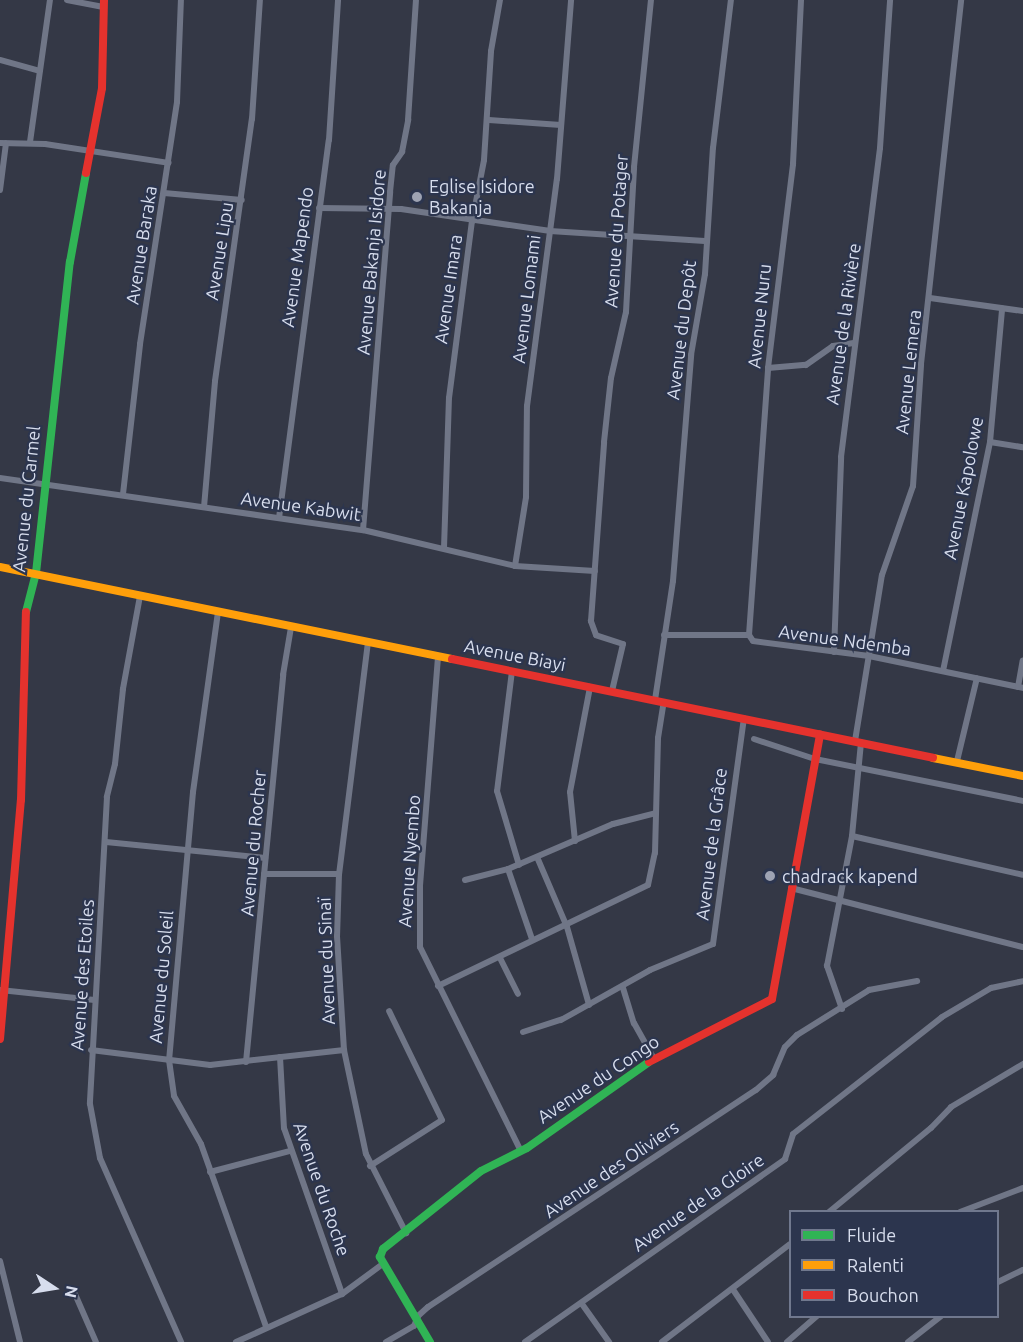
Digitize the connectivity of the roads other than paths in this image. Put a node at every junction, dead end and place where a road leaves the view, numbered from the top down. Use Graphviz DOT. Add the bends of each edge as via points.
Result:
graph roads {
  1 [pos="50,0"];
  2 [pos="67,0"];
  3 [pos="181,0"];
  4 [pos="260,0"];
  5 [pos="338,0"];
  6 [pos="416,0"];
  7 [pos="500,0"];
  8 [pos="571,0"];
  9 [pos="651,0"];
  10 [pos="731,0"];
  11 [pos="801,0"];
  12 [pos="890,0"];
  13 [pos="961,0"];
  14 [pos="104,4"];
  15 [pos="0,60"];
  16 [pos="40,71"];
  17 [pos="489,120"];
  18 [pos="561,126"];
  19 [pos="30,142"];
  20 [pos="3,143"];
  21 [pos="90,150"];
  22 [pos="169,163"];
  23 [pos="0,188"];
  24 [pos="164,193"];
  25 [pos="242,200"];
  26 [pos="319,208"];
  27 [pos="388,209"];
  28 [pos="472,222"];
  29 [pos="550,231"];
  30 [pos="630,236"];
  31 [pos="705,241"];
  32 [pos="930,298"];
  33 [pos="1002,309"];
  34 [pos="1023,311"];
  35 [pos="854,343"];
  36 [pos="768,368"];
  37 [pos="990,442"];
  38 [pos="1023,447"];
  39 [pos="0,478"];
  40 [pos="44,487"];
  41 [pos="123,494"];
  42 [pos="204,507"];
  43 [pos="279,518"];
  44 [pos="363,530"];
  45 [pos="444,548"];
  46 [pos="515,566"];
  47 [pos="0,567"];
  48 [pos="595,571"];
  49 [pos="36,573"];
  50 [pos="140,596"];
  51 [pos="218,612"];
  52 [pos="291,627"];
  53 [pos="664,635"];
  54 [pos="749,635"];
  55 [pos="368,642"];
  56 [pos="834,652"];
  57 [pos="869,656"];
  58 [pos="438,657"];
  59 [pos="1023,660"];
  60 [pos="943,670"];
  61 [pos="512,671"];
  62 [pos="978,678"];
  63 [pos="590,687"];
  64 [pos="1020,687"];
  65 [pos="612,692"];
  66 [pos="659,701"];
  67 [pos="744,718"];
  68 [pos="820,734"];
  69 [pos="754,739"];
  70 [pos="858,742"];
  71 [pos="815,759"];
  72 [pos="957,761"];
  73 [pos="859,767"];
  74 [pos="1023,776"];
  75 [pos="1023,801"];
  76 [pos="656,813"];
  77 [pos="852,836"];
  78 [pos="575,841"];
  79 [pos="106,842"];
  80 [pos="187,850"];
  81 [pos="537,857"];
  82 [pos="265,858"];
  83 [pos="519,865"];
  84 [pos="507,869"];
  85 [pos="264,874"];
  86 [pos="339,874"];
  87 [pos="1023,875"];
  88 [pos="465,880"];
  89 [pos="791,888"];
  90 [pos="840,902"];
  91 [pos="565,924"];
  92 [pos="532,939"];
  93 [pos="1023,947"];
  94 [pos="500,958"];
  95 [pos="917,981"];
  96 [pos="1023,981"];
  97 [pos="438,986"];
  98 [pos="622,988"];
  99 [pos="3,991"];
  100 [pos="518,994"];
  101 [pos="94,1000"];
  102 [pos="590,1005"];
  103 [pos="842,1009"];
  104 [pos="390,1011"];
  105 [pos="523,1032"];
  106 [pos="0,1039"];
  107 [pos="91,1050"];
  108 [pos="344,1050"];
  109 [pos="280,1057"];
  110 [pos="654,1059"];
  111 [pos="169,1060"];
  112 [pos="246,1062"];
  113 [pos="1023,1064"];
  114 [pos="290,1151"];
  115 [pos="521,1151"];
  116 [pos="370,1166"];
  117 [pos="210,1172"];
  118 [pos="1023,1188"];
  119 [pos="831,1210"];
  120 [pos="965,1210"];
  121 [pos="406,1233"];
  122 [pos="789,1246"];
  123 [pos="0,1261"];
  124 [pos="384,1263"];
  125 [pos="1023,1270"];
  126 [pos="999,1282"];
  127 [pos="734,1291"];
  128 [pos="75,1294"];
  129 [pos="342,1294"];
  130 [pos="582,1304"];
  131 [pos="816,1318"];
  132 [pos="940,1318"];
  133 [pos="417,1320"];
  134 [pos="266,1327"];
  135 [pos="20,1342"];
  136 [pos="96,1342"];
  137 [pos="181,1342"];
  138 [pos="236,1342"];
  139 [pos="386,1342"];
  140 [pos="430,1342"];
  141 [pos="525,1342"];
  142 [pos="609,1342"];
  143 [pos="662,1342"];
  144 [pos="768,1342"];
  145 [pos="787,1342"];
  146 [pos="908,1342"];
  1 -- 16 [label="street"];
  2 -- 14 [label="street"];
  3 -- 22 [label="street, Avenue Baraka" via="177,102"];
  4 -- 25 [label="street, Avenue Lipu"];
  5 -- 26 [label="street, Avenue Mapendo" via="333,105"];
  6 -- 27 [label="street, Avenue Bakanja Isidore" via="408,120 402,152 393,165"];
  7 -- 17 [label="street, Avenue Imara" via="491,51"];
  8 -- 18 [label="street, Avenue Lomami"];
  9 -- 30 [label="street, Avenue du Potager"];
  10 -- 31 [label="street, Avenue du Depôt"];
  11 -- 36 [label="street, Avenue Nuru" via="793,164"];
  12 -- 35 [label="street, Avenue de la Rivière" via="880,148 864,292"];
  13 -- 32 [label="street, Avenue Lemera"];
  14 -- 21 [label="street, Avenue du Carmel" via="103,78"];
  15 -- 16 [label="street"];
  16 -- 19 [label="street"];
  17 -- 18 [label="street"];
  17 -- 28 [label="street, Avenue Imara"];
  18 -- 29 [label="street, Avenue Lomami"];
  19 -- 20 [label="street"];
  19 -- 21 [label="street"];
  20 -- 23 [label="street"];
  21 -- 22 [label="street"];
  21 -- 40 [label="street, Avenue du Carmel" via="70,262"];
  22 -- 24 [label="street, Avenue Baraka"];
  24 -- 25 [label="street"];
  24 -- 41 [label="street, Avenue Baraka"];
  25 -- 42 [label="street, Avenue Lipu" via="215,381"];
  26 -- 27 [label="street"];
  26 -- 43 [label="street, Avenue Mapendo"];
  27 -- 28 [label="street"];
  27 -- 44 [label="street, Avenue Bakanja Isidore"];
  28 -- 29 [label="street"];
  28 -- 45 [label="street, Avenue Imara" via="444,457"];
  29 -- 30 [label="street"];
  29 -- 46 [label="street, Avenue Lomami" via="527,406 526,497"];
  30 -- 31 [label="street"];
  30 -- 48 [label="street, Avenue du Potager" via="626,312 611,378 604,442"];
  31 -- 53 [label="street, Avenue du Depôt" via="705,274 693,334 674,581"];
  32 -- 33 [label="street"];
  32 -- 57 [label="street, Avenue Lemera" via="913,486 882,575"];
  33 -- 34 [label="street"];
  33 -- 37 [label="street, Avenue Kapolowe"];
  35 -- 36 [label="street" via="833,345 806,365"];
  35 -- 56 [label="street, Avenue de la Rivière" via="841,457"];
  36 -- 54 [label="street, Avenue Nuru"];
  37 -- 38 [label="street"];
  37 -- 60 [label="street, Avenue Kapolowe"];
  39 -- 40 [label="street, Avenue Kabwit"];
  40 -- 41 [label="street, Avenue Kabwit"];
  40 -- 49 [label="street, Avenue du Carmel"];
  41 -- 42 [label="street, Avenue Kabwit"];
  42 -- 43 [label="street, Avenue Kabwit"];
  43 -- 44 [label="street, Avenue Kabwit"];
  44 -- 45 [label="street, Avenue Kabwit"];
  45 -- 46 [label="street, Avenue Kabwit"];
  46 -- 48 [label="street, Avenue Kabwit"];
  47 -- 49 [label="street, Avenue Biayi"];
  48 -- 65 [label="street, Avenue du Potager" via="592,629 602,639 623,644"];
  49 -- 50 [label="street, Avenue Biayi"];
  49 -- 99 [label="street, Avenue du Carmel" via="27,604 23,653 21,800"];
  50 -- 51 [label="street, Avenue Biayi"];
  50 -- 79 [label="street, Avenue des Etoiles" via="123,688 116,764 107,797"];
  51 -- 52 [label="street, Avenue Biayi"];
  51 -- 80 [label="street, Avenue du Soleil"];
  52 -- 55 [label="street, Avenue Biayi"];
  52 -- 82 [label="street, Avenue du Rocher"];
  53 -- 54 [label="street, Avenue Ndemba"];
  53 -- 66 [label="street, Avenue du Depôt"];
  54 -- 56 [label="street, Avenue Ndemba" via="753,641"];
  55 -- 58 [label="street, Avenue Biayi"];
  55 -- 86 [label="street, Avenue du Sinaï"];
  56 -- 57 [label="street, Avenue Ndemba"];
  57 -- 60 [label="street, Avenue Ndemba"];
  57 -- 70 [label="street, Avenue Lemera"];
  58 -- 61 [label="street, Avenue Biayi"];
  58 -- 97 [label="street, Avenue Nyembo" via="419,935 421,954"];
  59 -- 64 [label="street"];
  60 -- 62 [label="street, Avenue Ndemba"];
  61 -- 63 [label="street, Avenue Biayi"];
  61 -- 83 [label="street" via="497,800"];
  62 -- 64 [label="street, Avenue Ndemba"];
  62 -- 72 [label="street"];
  63 -- 65 [label="street, Avenue Biayi"];
  63 -- 78 [label="street" via="570,792"];
  65 -- 66 [label="street, Avenue Biayi"];
  66 -- 67 [label="street, Avenue Biayi"];
  66 -- 76 [label="street, Avenue du Depôt"];
  67 -- 68 [label="street, Avenue Biayi"];
  67 -- 98 [label="street, Avenue de la Grâce" via="713,944 650,970"];
  68 -- 70 [label="street, Avenue Biayi"];
  68 -- 71 [label="street, Avenue du Congo"];
  69 -- 71 [label="street"];
  70 -- 72 [label="street, Avenue Biayi"];
  70 -- 73 [label="street"];
  71 -- 73 [label="street"];
  71 -- 89 [label="street, Avenue du Congo"];
  72 -- 74 [label="street, Avenue Biayi"];
  73 -- 75 [label="street"];
  73 -- 77 [label="street"];
  76 -- 78 [label="street" via="613,824"];
  76 -- 91 [label="street, Avenue du Depôt" via="648,885"];
  77 -- 87 [label="street"];
  77 -- 90 [label="street"];
  78 -- 81 [label="street"];
  79 -- 80 [label="street"];
  79 -- 101 [label="street, Avenue des Etoiles"];
  80 -- 82 [label="street"];
  80 -- 111 [label="street, Avenue du Soleil"];
  81 -- 83 [label="street"];
  81 -- 91 [label="street"];
  82 -- 85 [label="street, Avenue du Rocher"];
  83 -- 84 [label="street"];
  84 -- 88 [label="street"];
  84 -- 92 [label="street"];
  85 -- 86 [label="street"];
  85 -- 112 [label="street, Avenue du Rocher"];
  86 -- 108 [label="street, Avenue du Sinaï" via="337,936"];
  89 -- 90 [label="street"];
  89 -- 110 [label="street, Avenue du Congo" via="771,1000"];
  90 -- 93 [label="street"];
  90 -- 103 [label="street" via="827,966"];
  91 -- 92 [label="street"];
  91 -- 102 [label="street"];
  92 -- 94 [label="street"];
  94 -- 97 [label="street"];
  94 -- 100 [label="street"];
  95 -- 103 [label="street, Avenue des Oliviers" via="869,990"];
  96 -- 130 [label="street, Avenue de la Gloire" via="992,988 942,1017 793,1134 785,1159"];
  97 -- 115 [label="street, Avenue Nyembo"];
  98 -- 102 [label="street, Avenue de la Grâce"];
  98 -- 110 [label="street" via="634,1023"];
  99 -- 101 [label="street"];
  99 -- 106 [label="street, Avenue du Carmel"];
  101 -- 107 [label="street, Avenue des Etoiles"];
  102 -- 105 [label="street, Avenue de la Grâce"];
  103 -- 133 [label="street, Avenue des Oliviers" via="789,1041 773,1075 756,1090 428,1307"];
  104 -- 116 [label="street" via="442,1120"];
  107 -- 111 [label="street"];
  107 -- 137 [label="street, Avenue des Etoiles" via="90,1104 100,1158"];
  108 -- 109 [label="street"];
  108 -- 116 [label="street, Avenue du Sinaï"];
  109 -- 112 [label="street"];
  109 -- 114 [label="street, Avenue du Roche" via="282,1111"];
  110 -- 115 [label="street, Avenue du Congo"];
  111 -- 112 [label="street" via="210,1065"];
  111 -- 117 [label="street, Avenue du Soleil" via="174,1096 198,1137"];
  113 -- 119 [label="street" via="951,1107"];
  114 -- 117 [label="street"];
  114 -- 129 [label="street, Avenue du Roche"];
  115 -- 121 [label="street, Avenue du Congo" via="481,1171"];
  116 -- 121 [label="street, Avenue du Sinaï"];
  117 -- 134 [label="street, Avenue du Soleil"];
  118 -- 120 [label="street"];
  121 -- 124 [label="street, Avenue du Congo" via="381,1251"];
  122 -- 127 [label="street"];
  123 -- 135 [label="street"];
  124 -- 129 [label="street, Avenue du Congo"];
  124 -- 133 [label="street"];
  125 -- 126 [label="street"];
  127 -- 143 [label="street"];
  127 -- 144 [label="street"];
  128 -- 136 [label="street"];
  129 -- 134 [label="street, Avenue du Congo"];
  130 -- 141 [label="street, Avenue de la Gloire"];
  130 -- 142 [label="street"];
  131 -- 145 [label="street"];
  132 -- 146 [label="street"];
  133 -- 139 [label="street, Avenue des Oliviers" via="414,1326"];
  133 -- 140 [label="street"];
  134 -- 138 [label="street, Avenue du Congo"];
}
